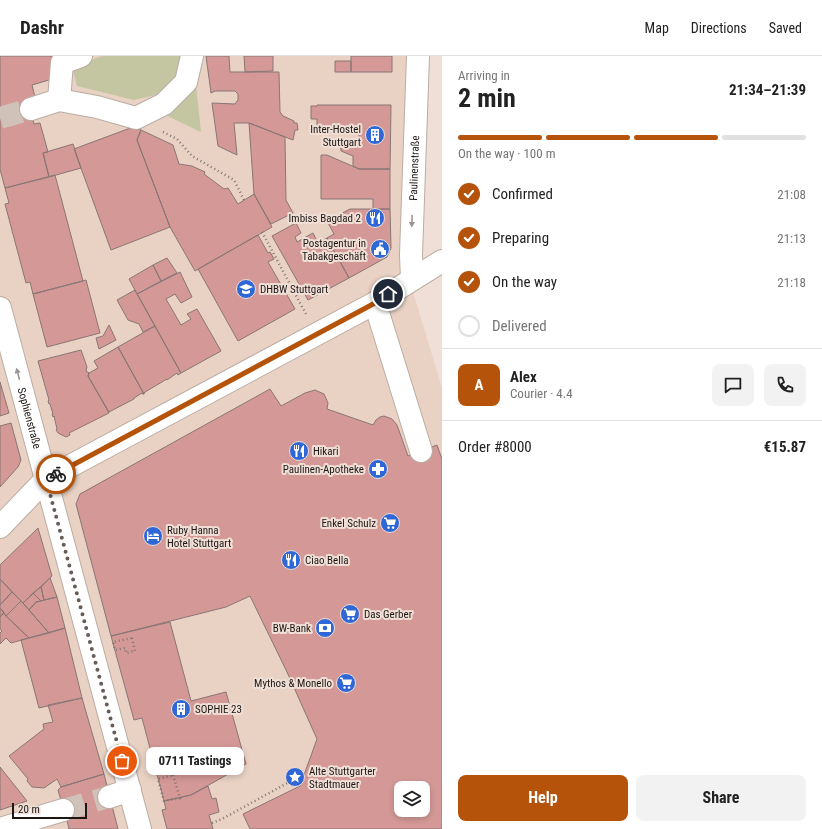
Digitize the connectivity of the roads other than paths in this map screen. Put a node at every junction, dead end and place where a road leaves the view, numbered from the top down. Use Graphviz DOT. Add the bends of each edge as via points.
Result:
graph roads {
  1 [pos="81,56"];
  2 [pos="192,56"];
  3 [pos="418,56"];
  4 [pos="59,100"];
  5 [pos="30,109"];
  6 [pos="442,260"];
  7 [pos="412,279"];
  8 [pos="375,303"];
  9 [pos="0,308"];
  10 [pos="421,451"];
  11 [pos="46,479"];
  12 [pos="0,527"];
  13 [pos="130,790"];
  14 [pos="109,797"];
  15 [pos="63,810"];
  16 [pos="0,828"];
  17 [pos="140,829"];
  1 -- 4 [label="street" via="62,63"];
  2 -- 4 [label="street" via="186,82 164,104 136,118"];
  3 -- 7 [label="street, Paulinenstraße, one-way" via="423,110 411,255"];
  4 -- 5 [label="street"];
  6 -- 7 [label="street"];
  7 -- 8 [label="street"];
  8 -- 10 [label="street"];
  8 -- 11 [label="street"];
  11 -- 9 [label="street, Sophienstraße, one-way"];
  11 -- 12 [label="street"];
  11 -- 13 [label="street, Sophienstraße"];
  13 -- 14 [label="street"];
  13 -- 17 [label="street, Sophienstraße"];
  15 -- 16 [label="street"];
}
